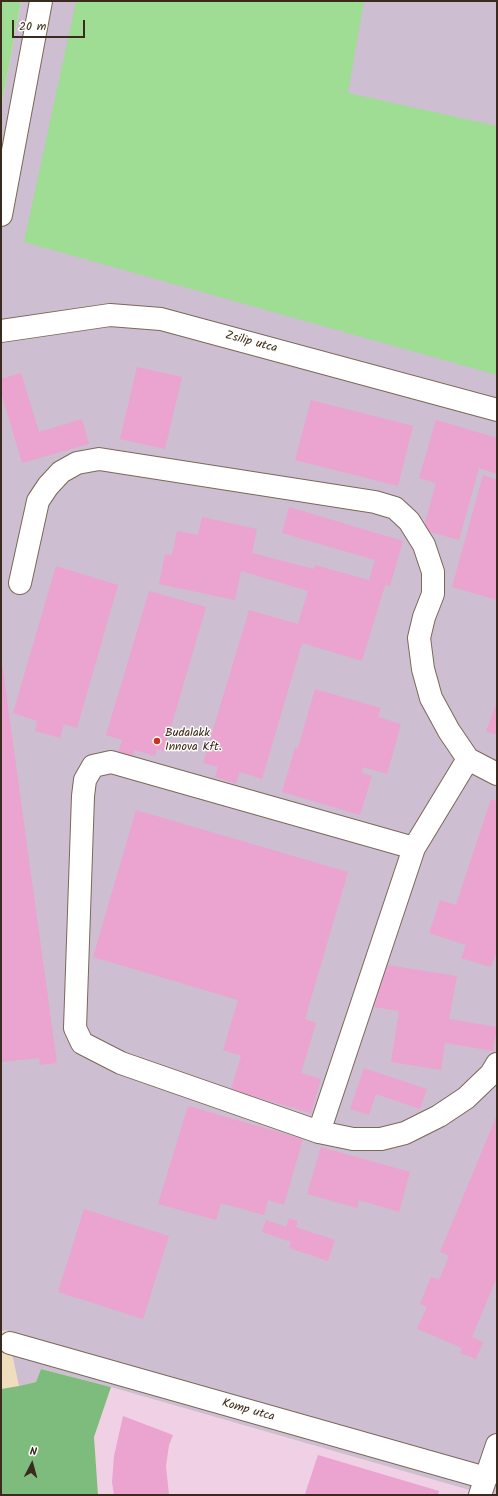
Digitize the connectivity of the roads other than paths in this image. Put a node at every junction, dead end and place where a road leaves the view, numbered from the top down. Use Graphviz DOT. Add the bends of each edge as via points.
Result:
graph roads {
  1 [pos="41,1"];
  2 [pos="1,215"];
  3 [pos="1,331"];
  4 [pos="497,410"];
  5 [pos="20,583"];
  6 [pos="468,759"];
  7 [pos="497,774"];
  8 [pos="414,848"];
  9 [pos="497,1064"];
  10 [pos="319,1132"];
  11 [pos="10,1343"];
  12 [pos="497,1445"];
  13 [pos="483,1487"];
  1 -- 2 [label="street"];
  3 -- 4 [label="street, Zsilip utca" via="110,315 161,319"];
  5 -- 6 [label="street" via="38,501 61,472 77,463 99,459 375,502 395,508 409,521 424,545 433,572 433,594 419,638 423,669 431,698"];
  6 -- 7 [label="street"];
  6 -- 8 [label="street"];
  8 -- 10 [label="street"];
  8 -- 10 [label="street" via="111,762 93,766 85,780 75,1028 82,1043 121,1063"];
  9 -- 10 [label="street" via="491,1074 466,1098 440,1116 405,1133 381,1139 353,1139"];
  11 -- 13 [label="street, Komp utca"];
  12 -- 13 [label="street"];
}
